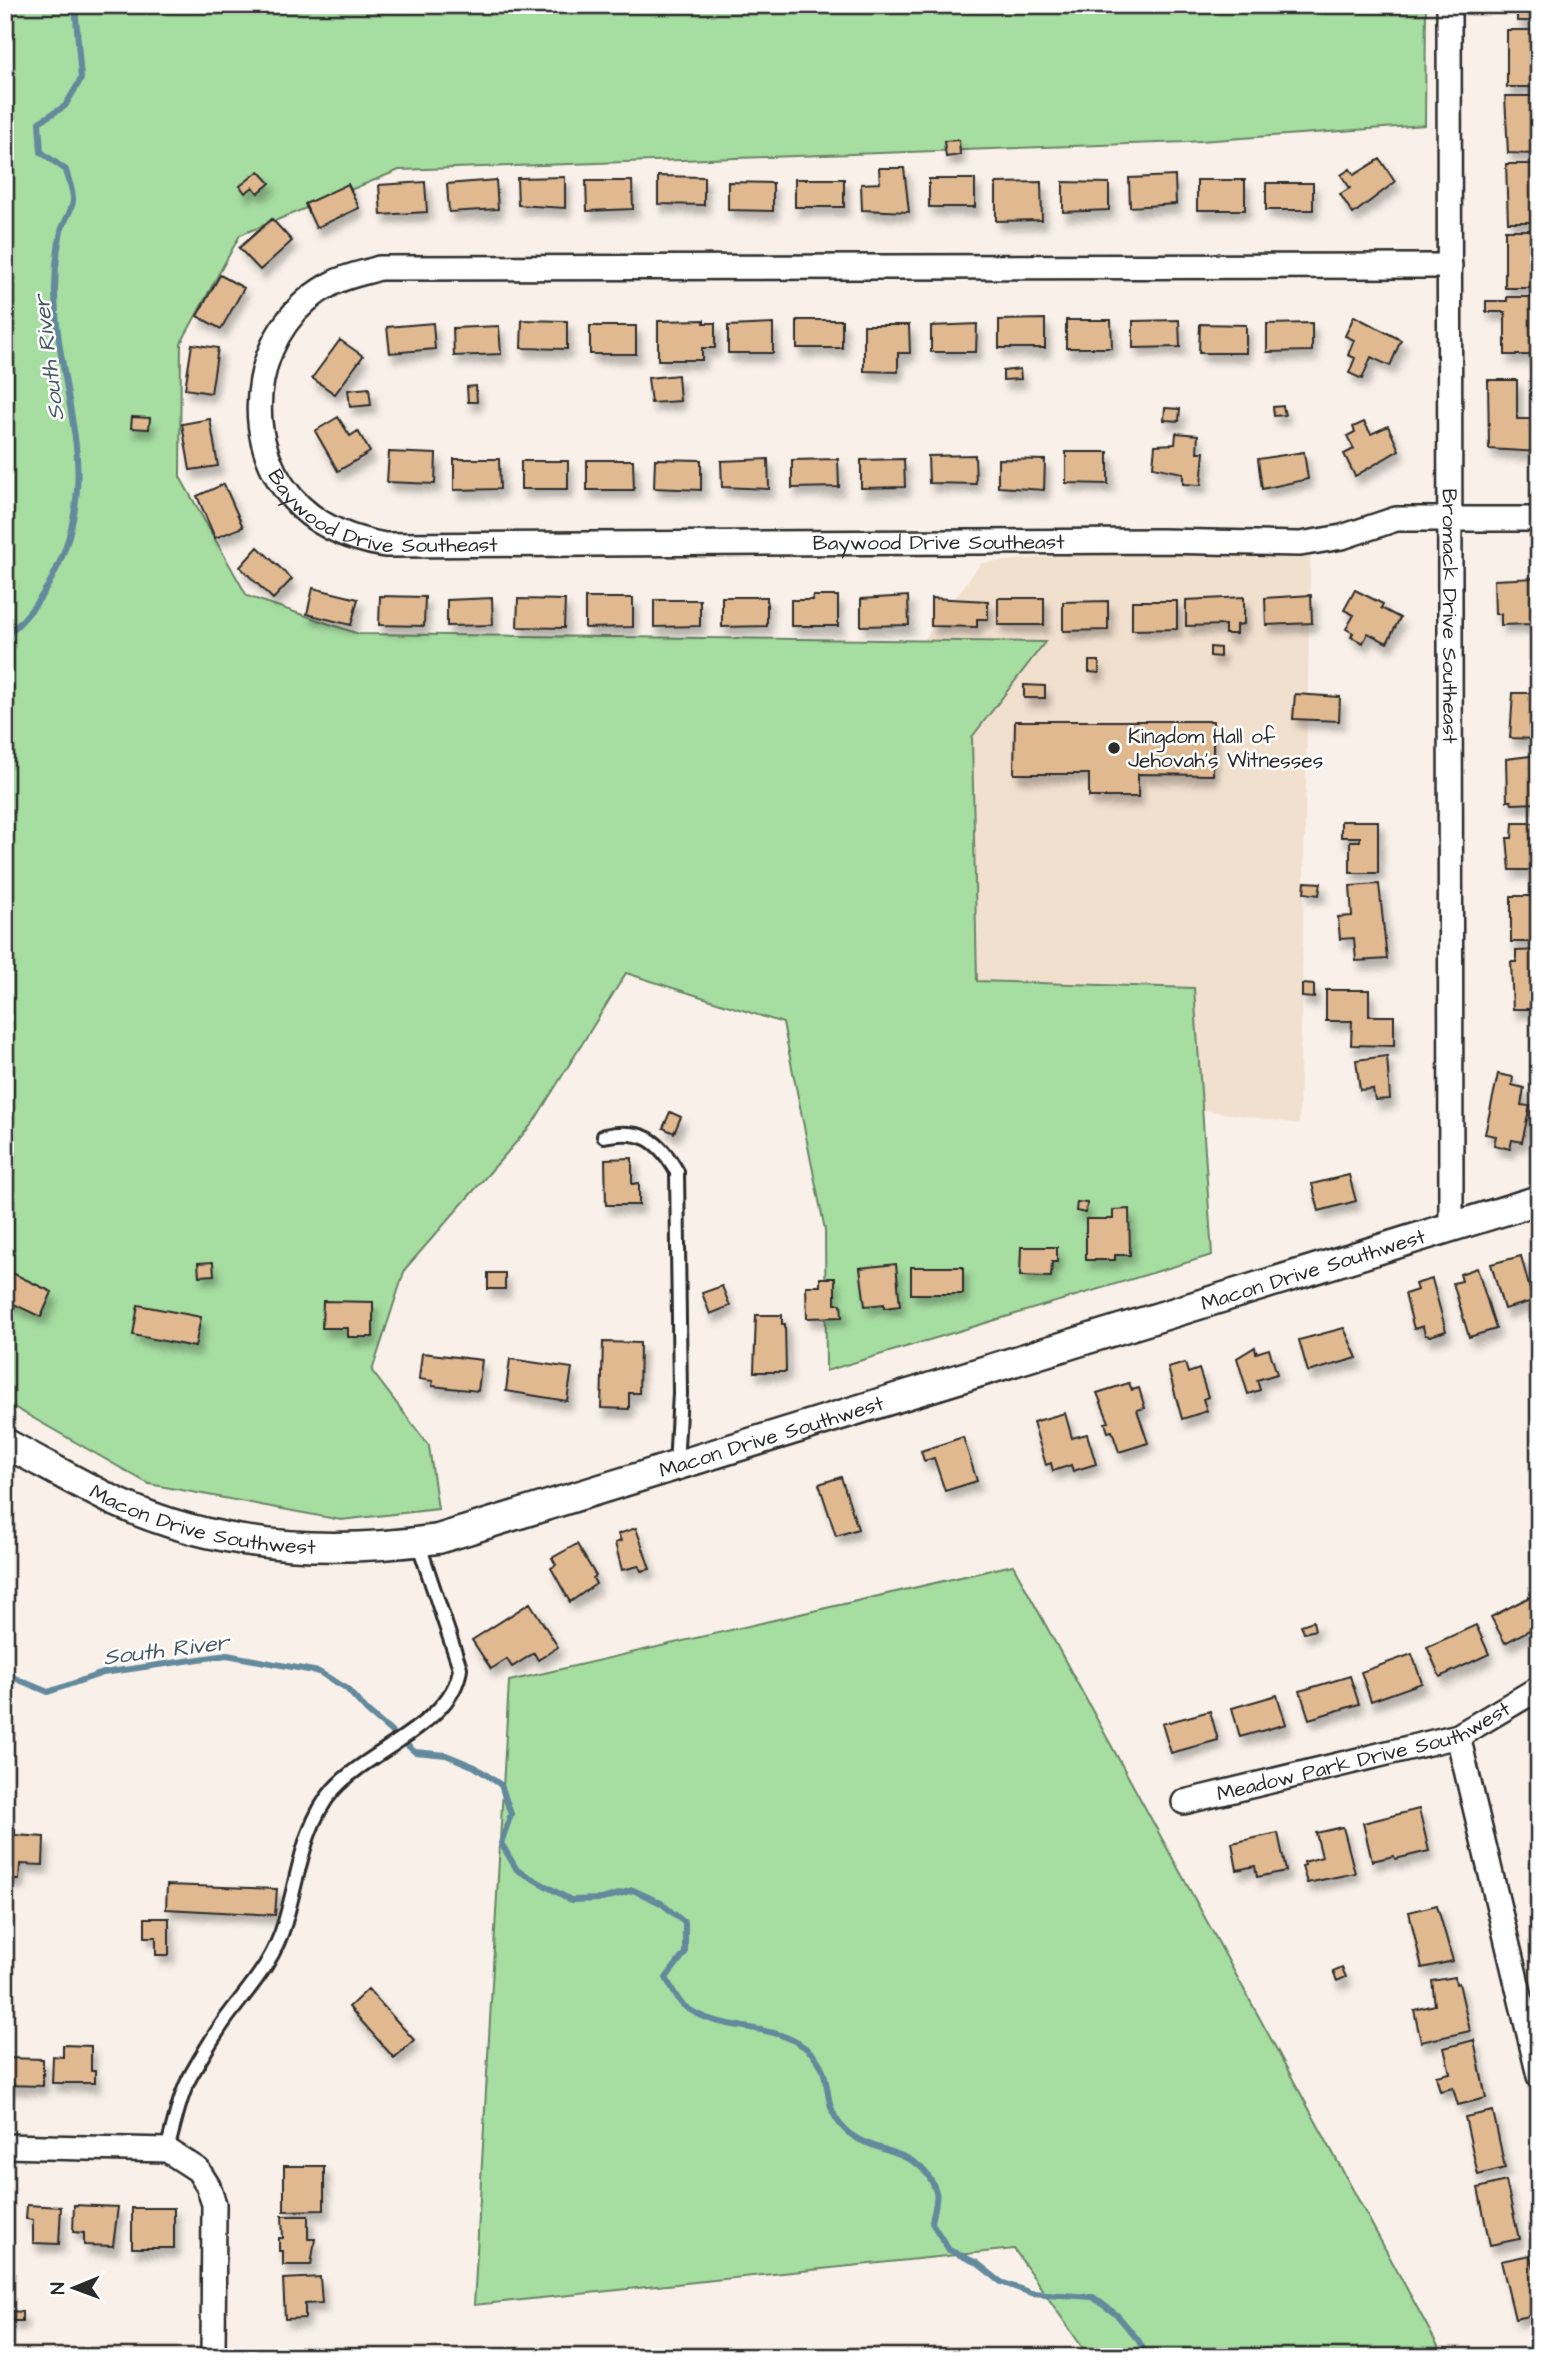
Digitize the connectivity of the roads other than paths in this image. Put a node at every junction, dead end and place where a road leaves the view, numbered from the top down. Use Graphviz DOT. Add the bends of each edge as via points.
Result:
graph roads {
  1 [pos="1449,5"];
  2 [pos="1450,266"];
  3 [pos="1450,519"];
  4 [pos="1539,519"];
  5 [pos="604,1136"];
  6 [pos="1539,1200"];
  7 [pos="1451,1227"];
  8 [pos="5,1443"];
  9 [pos="676,1466"];
  10 [pos="418,1542"];
  11 [pos="1539,1688"];
  12 [pos="1458,1736"];
  13 [pos="1184,1802"];
  14 [pos="1539,2077"];
  15 [pos="5,2146"];
  16 [pos="167,2150"];
  17 [pos="213,2357"];
  1 -- 2 [label="street, Bromack Drive Southeast"];
  2 -- 3 [label="street, Bromack Drive Southeast"];
  2 -- 3 [label="street, Baywood Drive Southeast" via="379,268 333,283 293,314 266,357 257,404 266,454 292,498 332,530 385,545 1300,544 1342,537 1396,519"];
  3 -- 4 [label="street, Baywood Drive Southeast"];
  3 -- 7 [label="street, Bromack Drive Southeast"];
  5 -- 9 [label="lane" via="623,1132 645,1136 665,1150 677,1172 680,1393"];
  6 -- 7 [label="street, Macon Drive Southwest"];
  7 -- 9 [label="street, Macon Drive Southwest"];
  8 -- 10 [label="street, Macon Drive Southwest" via="114,1501 217,1536 325,1549"];
  9 -- 10 [label="street, Macon Drive Southwest"];
  10 -- 16 [label="lane" via="460,1668 458,1684 448,1701 334,1789 317,1814 285,1925 266,1970 229,2014 190,2078"];
  11 -- 12 [label="street, Meadow Park Drive Southwest"];
  12 -- 13 [label="street, Meadow Park Drive Southwest"];
  12 -- 14 [label="street"];
  15 -- 16 [label="street"];
  16 -- 17 [label="street" via="198,2170 214,2204"];
}
